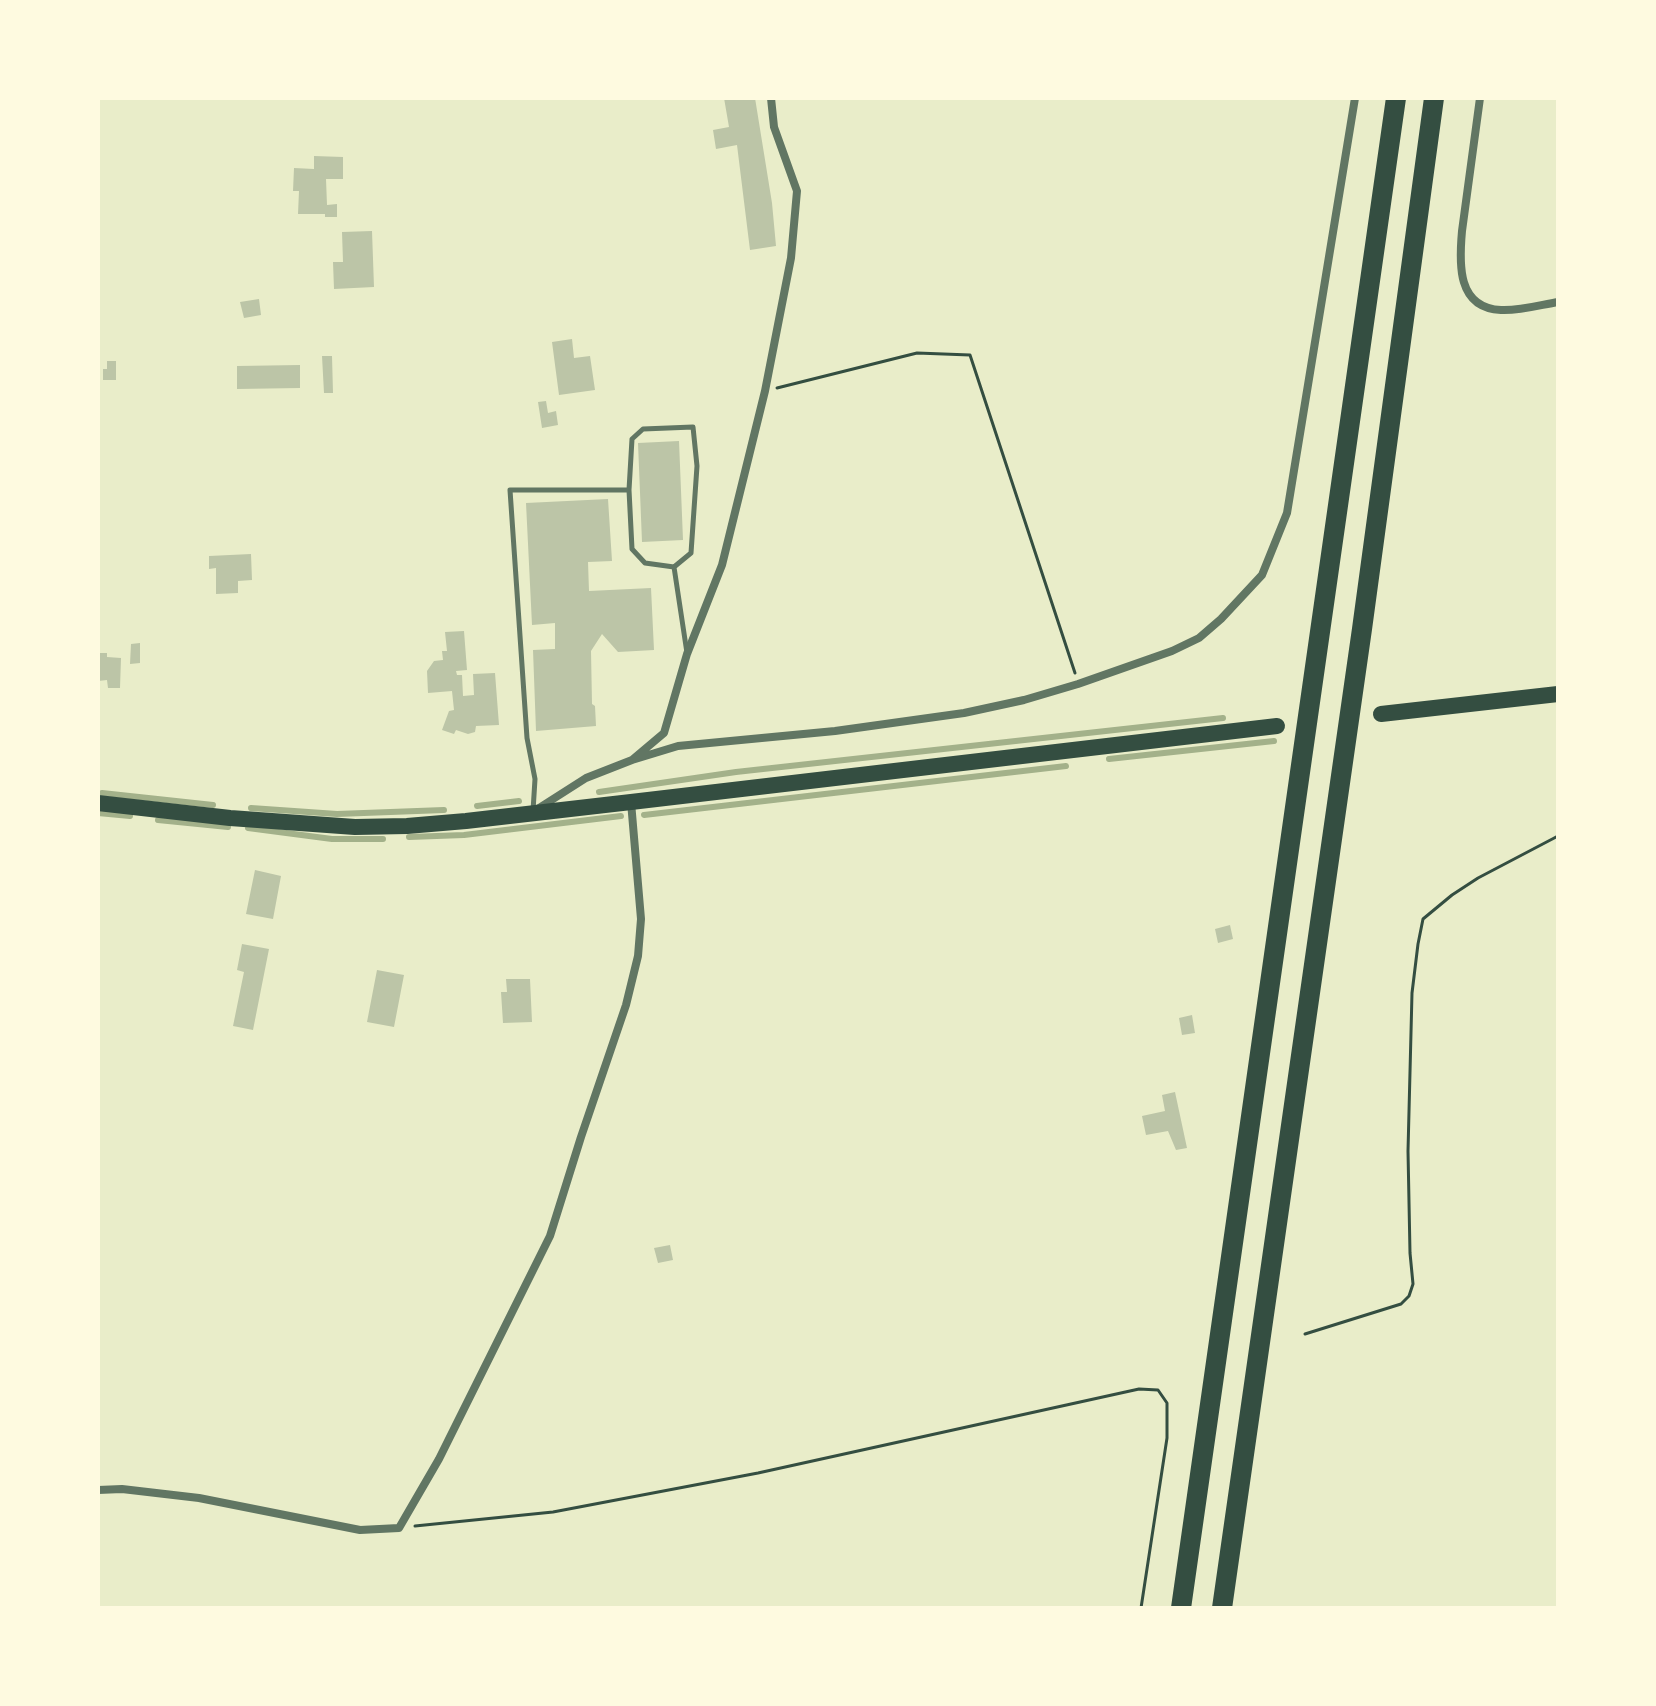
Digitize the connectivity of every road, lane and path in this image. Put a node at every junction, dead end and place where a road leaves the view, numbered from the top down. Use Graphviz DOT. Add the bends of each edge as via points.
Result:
graph roads {
  1 [pos="771,98"];
  2 [pos="1355,98"];
  3 [pos="1396,98"];
  4 [pos="1434,98"];
  5 [pos="1480,98"];
  6 [pos="1558,302"];
  7 [pos="765,391"];
  8 [pos="629,490"];
  9 [pos="674,567"];
  10 [pos="687,654"];
  11 [pos="1078,684"];
  12 [pos="1558,694"];
  13 [pos="1381,714"];
  14 [pos="1277,726"];
  15 [pos="632,760"];
  16 [pos="631,802"];
  17 [pos="98,803"];
  18 [pos="533,812"];
  19 [pos="1558,836"];
  20 [pos="1305,1334"];
  21 [pos="98,1490"];
  22 [pos="399,1528"];
  23 [pos="1141,1608"];
  24 [pos="1181,1608"];
  25 [pos="1222,1608"];
  1 -- 7 [label="street" via="774,127 797,191 791,258"];
  2 -- 11 [label="street" via="1287,513 1262,575 1199,638"];
  3 -- 24 [label="highway"];
  4 -- 25 [label="highway"];
  5 -- 6 [label="street" via="1461,276 1469,294 1500,310"];
  7 -- 10 [label="street" via="722,565"];
  7 -- 11 [label="path" via="917,353 970,355"];
  8 -- 9 [label="lane" via="632,549 645,563"];
  8 -- 9 [label="lane" via="632,439 643,429 693,427 697,466 691,553"];
  8 -- 18 [label="lane" via="510,490 527,738 535,779"];
  9 -- 10 [label="lane"];
  10 -- 15 [label="street" via="664,733"];
  11 -- 15 [label="street" via="964,713 678,746"];
  12 -- 13 [label="main road"];
  14 -- 16 [label="main road"];
  15 -- 18 [label="street" via="586,778"];
  16 -- 18 [label="main road"];
  16 -- 22 [label="street" via="641,919 626,1005 550,1236"];
  17 -- 18 [label="main road" via="355,827"];
  19 -- 20 [label="path" via="1478,878 1423,919 1412,993 1408,1151 1413,1284 1401,1304"];
  21 -- 22 [label="street" via="199,1498 360,1530"];
  22 -- 23 [label="path" via="553,1512 1139,1389 1158,1390 1167,1403 1167,1438"];
}
